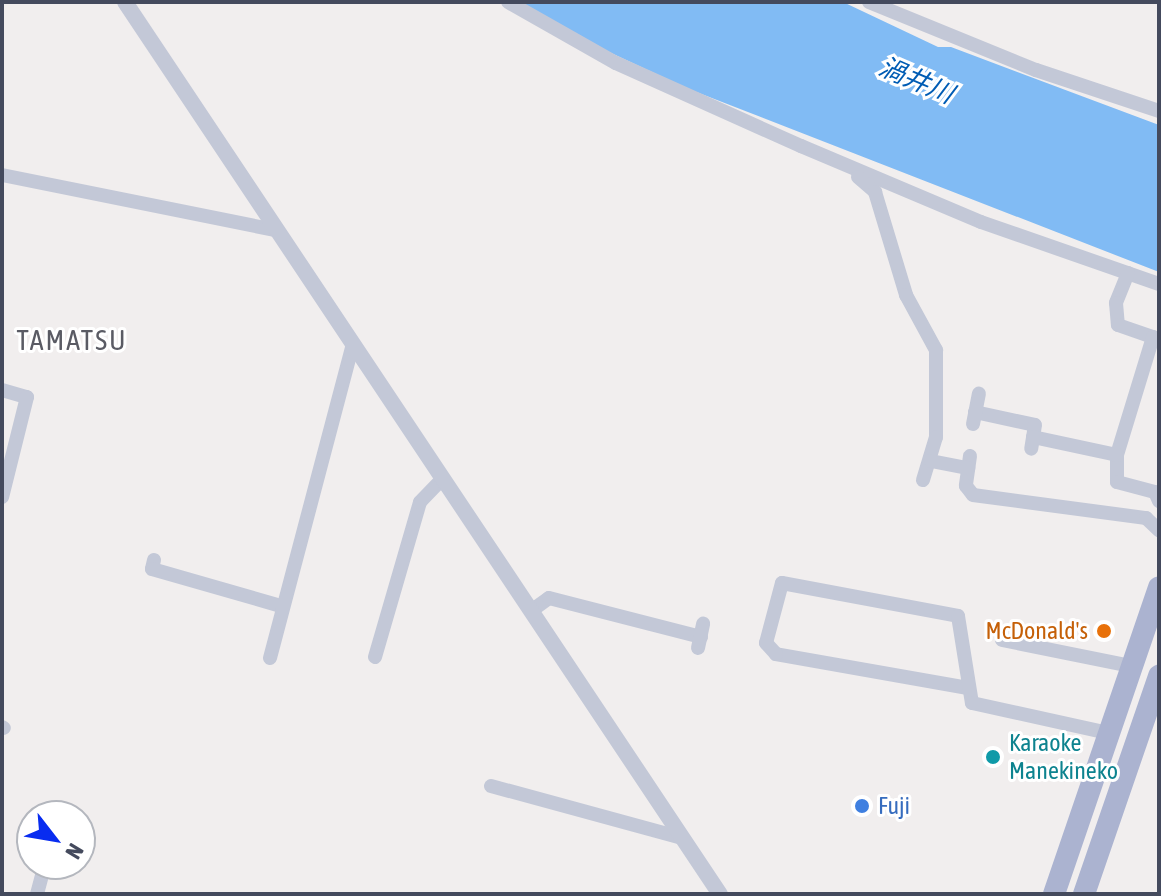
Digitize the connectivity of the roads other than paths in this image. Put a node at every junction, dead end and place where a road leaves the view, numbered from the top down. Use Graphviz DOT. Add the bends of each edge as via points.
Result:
graph roads {
  1 [pos="125,2"];
  2 [pos="508,2"];
  3 [pos="869,2"];
  4 [pos="1159,111"];
  5 [pos="844,165"];
  6 [pos="2,175"];
  7 [pos="276,230"];
  8 [pos="1128,273"];
  9 [pos="1159,284"];
  10 [pos="353,344"];
  11 [pos="2,390"];
  12 [pos="979,394"];
  13 [pos="1117,455"];
  14 [pos="931,461"];
  15 [pos="443,478"];
  16 [pos="923,480"];
  17 [pos="2,497"];
  18 [pos="1159,501"];
  19 [pos="1159,530"];
  20 [pos="154,560"];
  21 [pos="1159,587"];
  22 [pos="281,606"];
  23 [pos="531,611"];
  24 [pos="1153,626"];
  25 [pos="701,636"];
  26 [pos="1002,640"];
  27 [pos="375,657"];
  28 [pos="270,658"];
  29 [pos="1131,666"];
  30 [pos="1159,676"];
  31 [pos="968,688"];
  32 [pos="1109,733"];
  33 [pos="491,786"];
  34 [pos="682,838"];
  35 [pos="720,894"];
  36 [pos="1054,894"];
  37 [pos="1084,894"];
  1 -- 7 [label="street"];
  2 -- 5 [label="street" via="616,63"];
  3 -- 4 [label="street" via="1036,70"];
  5 -- 8 [label="street" via="981,222"];
  5 -- 14 [label="street" via="875,192 906,295 936,350"];
  6 -- 7 [label="street"];
  7 -- 10 [label="street"];
  8 -- 9 [label="street"];
  8 -- 13 [label="street" via="1116,303 1118,325 1153,337"];
  10 -- 15 [label="street"];
  10 -- 22 [label="street"];
  11 -- 17 [label="street" via="27,397"];
  12 -- 13 [label="street" via="974,418 1035,425 1032,443"];
  13 -- 18 [label="street" via="1117,482 1155,492"];
  14 -- 16 [label="street"];
  14 -- 19 [label="street" via="969,462 966,486 973,495 1146,518"];
  15 -- 23 [label="street"];
  15 -- 27 [label="street" via="420,502"];
  20 -- 22 [label="street" via="152,569"];
  21 -- 24 [label="main road"];
  22 -- 28 [label="street"];
  23 -- 25 [label="street" via="549,598"];
  23 -- 34 [label="street"];
  24 -- 29 [label="main road"];
  26 -- 29 [label="street"];
  29 -- 32 [label="main road"];
  30 -- 37 [label="main road"];
  31 -- 31 [label="street" via="958,616 782,583 766,643 776,654"];
  31 -- 32 [label="street" via="972,703"];
  32 -- 36 [label="main road"];
  33 -- 34 [label="street"];
  34 -- 35 [label="street"];
}
